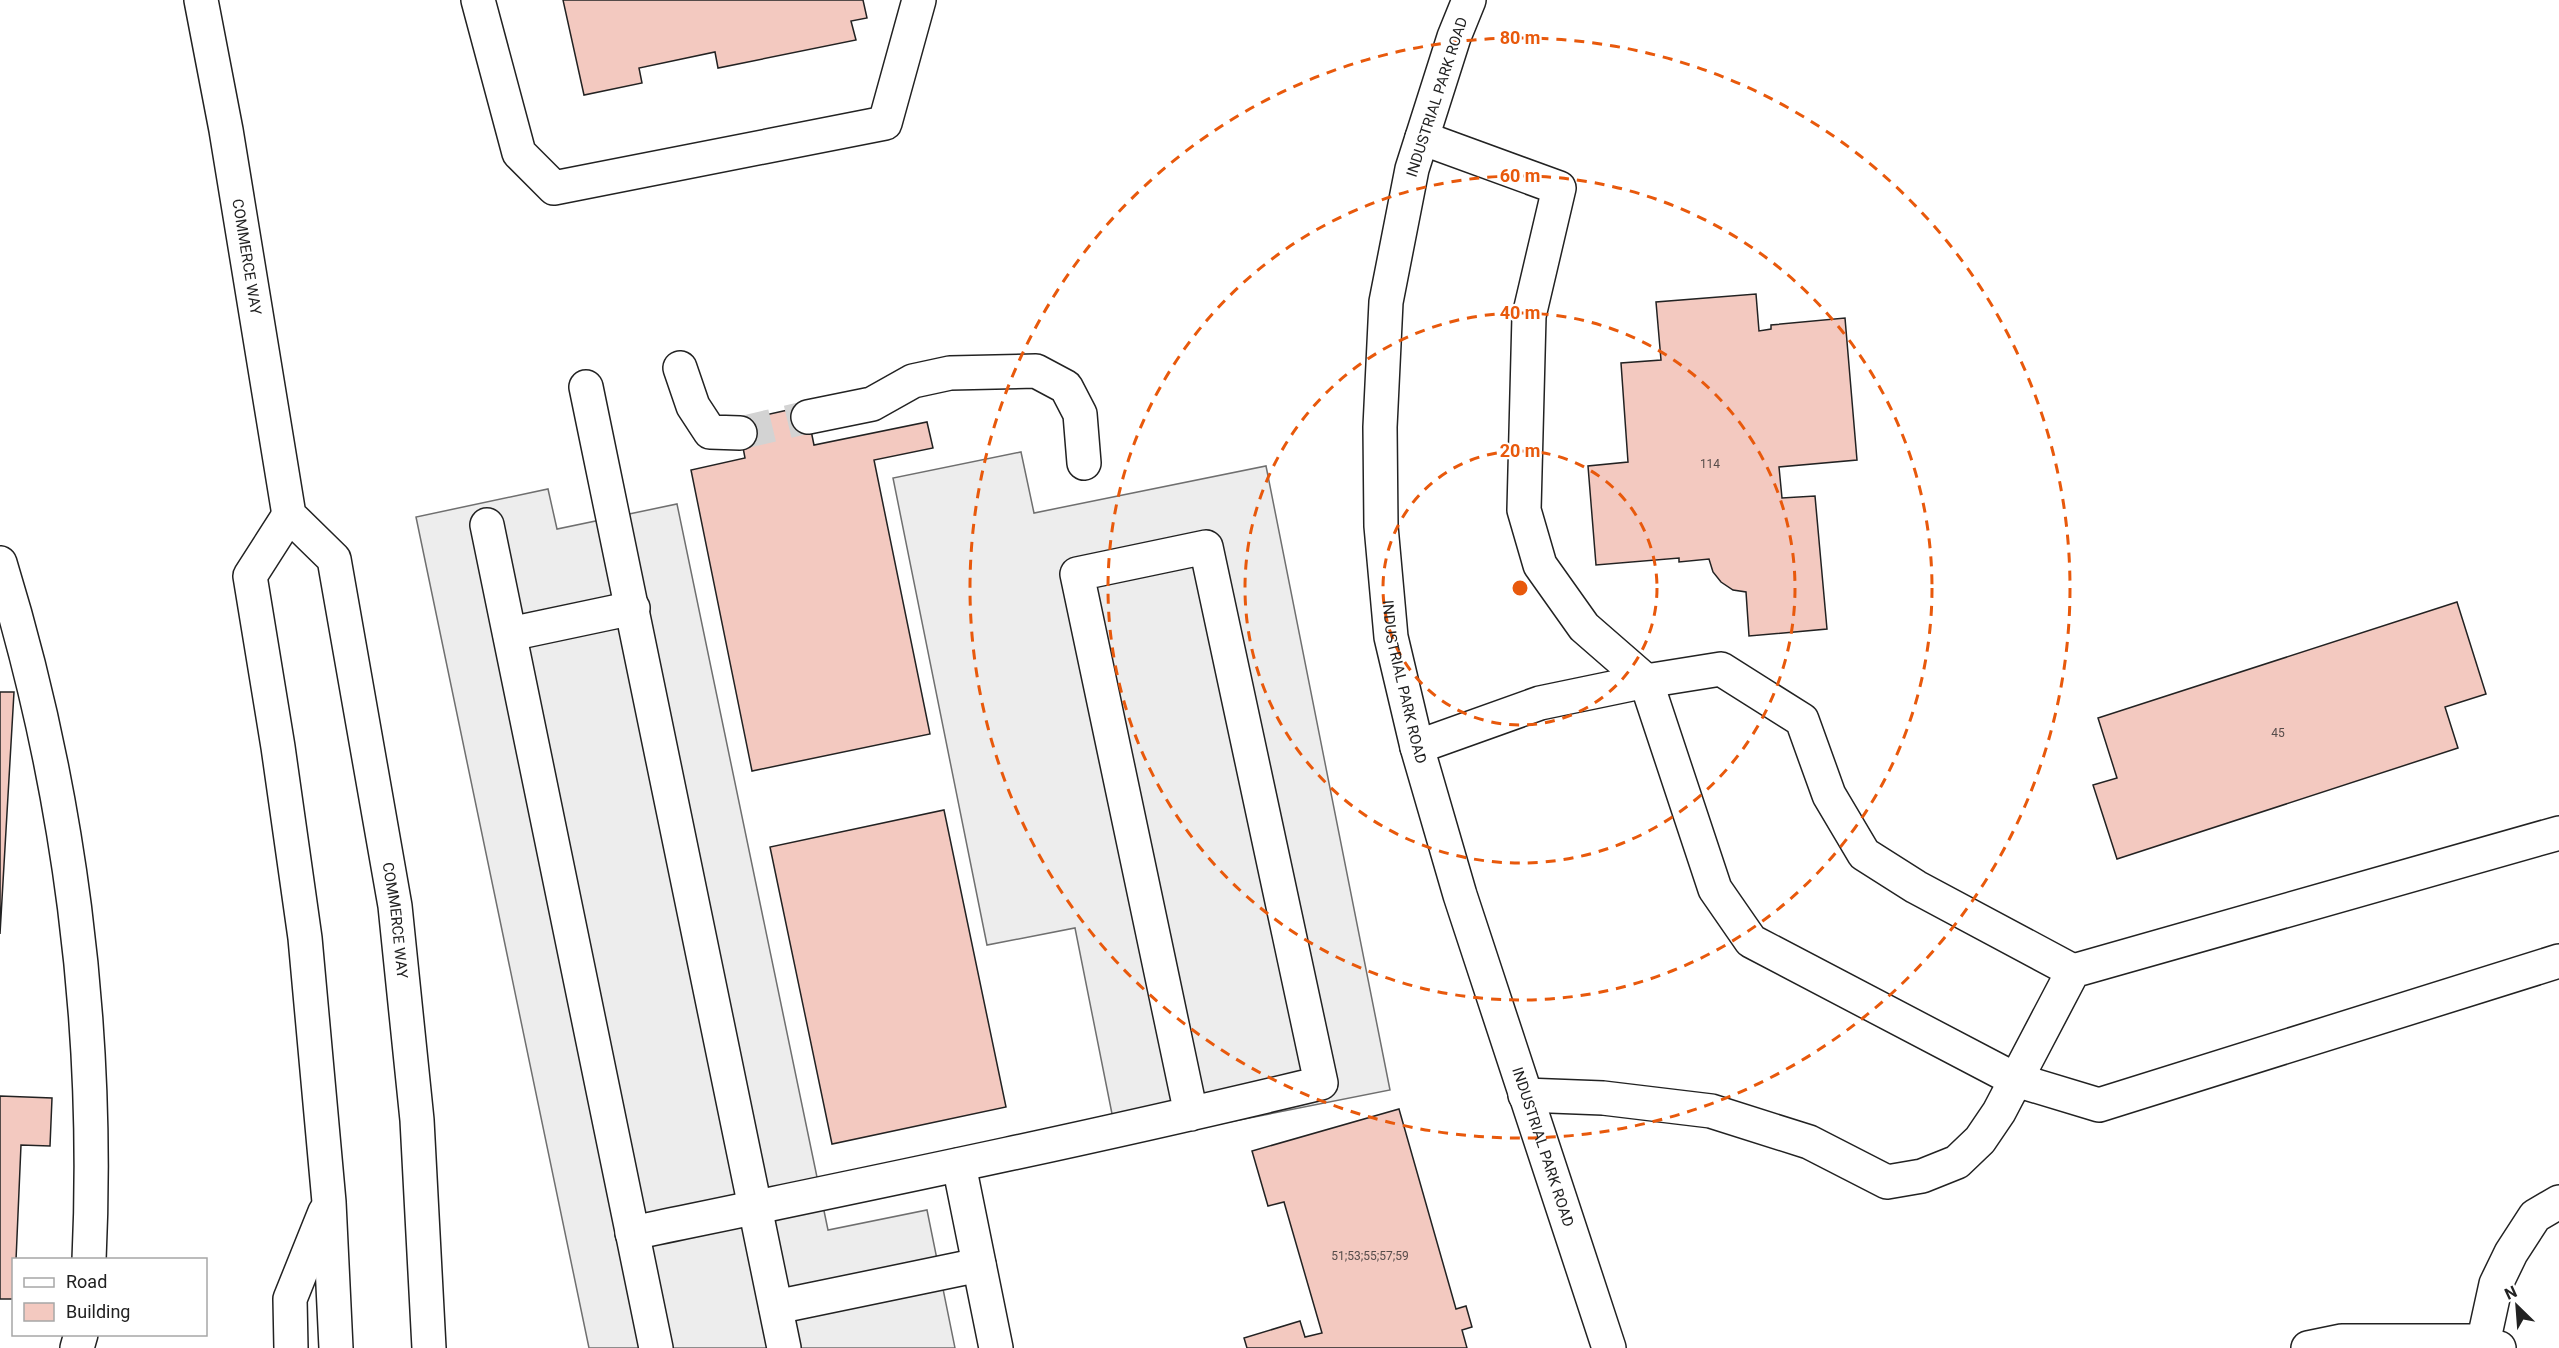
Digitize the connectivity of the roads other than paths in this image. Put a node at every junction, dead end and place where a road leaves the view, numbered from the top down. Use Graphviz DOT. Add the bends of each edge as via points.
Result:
graph roads {
  1 [pos="201,0"];
  2 [pos="478,0"];
  3 [pos="919,0"];
  4 [pos="1470,0"];
  5 [pos="1422,138"];
  6 [pos="680,368"];
  7 [pos="586,387"];
  8 [pos="810,427"];
  9 [pos="731,438"];
  10 [pos="1084,463"];
  11 [pos="289,515"];
  12 [pos="487,525"];
  13 [pos="0,563"];
  14 [pos="633,608"];
  15 [pos="510,634"];
  16 [pos="1646,681"];
  17 [pos="1417,747"];
  18 [pos="2559,833"];
  19 [pos="2559,961"];
  20 [pos="2073,971"];
  21 [pos="2016,1080"];
  22 [pos="1525,1095"];
  23 [pos="1191,1114"];
  24 [pos="959,1165"];
  25 [pos="329,1202"];
  26 [pos="2559,1202"];
  27 [pos="756,1207"];
  28 [pos="632,1233"];
  29 [pos="89,1258"];
  30 [pos="979,1265"];
  31 [pos="776,1307"];
  32 [pos="2488,1347"];
  33 [pos="291,1348"];
  34 [pos="336,1348"];
  35 [pos="429,1348"];
  36 [pos="656,1348"];
  37 [pos="784,1348"];
  38 [pos="996,1348"];
  39 [pos="1609,1348"];
  40 [pos="2308,1348"];
  1 -- 11 [label="main road, COMMERCE WAY"];
  2 -- 3 [label="main road" via="519,153 554,188 885,123"];
  4 -- 5 [label="main road, INDUSTRIAL PARK ROAD"];
  5 -- 16 [label="main road" via="1559,188 1529,316 1524,510 1540,565 1584,627"];
  5 -- 17 [label="main road, INDUSTRIAL PARK ROAD" via="1412,169 1386,302 1380,428 1390,637"];
  6 -- 9 [label="main road" via="693,406"];
  7 -- 14 [label="main road"];
  8 -- 10 [label="main road" via="838,429 913,381 950,373 1036,371 1066,387 1080,414"];
  11 -- 25 [label="main road" via="250,576 305,938"];
  11 -- 35 [label="main road, COMMERCE WAY" via="334,559 395,906 417,1120"];
  12 -- 15 [label="main road"];
  13 -- 29 [label="main road" via="31,669 59,806 83,982 90,1080"];
  14 -- 15 [label="main road"];
  14 -- 27 [label="main road"];
  15 -- 28 [label="main road"];
  16 -- 17 [label="main road" via="1540,703"];
  16 -- 20 [label="main road" via="1721,669 1802,720 1829,795 1864,854 1916,887"];
  16 -- 21 [label="main road" via="1715,889 1751,941"];
  17 -- 22 [label="main road, INDUSTRIAL PARK ROAD"];
  18 -- 20 [label="main road"];
  19 -- 21 [label="main road" via="2099,1105"];
  20 -- 21 [label="main road"];
  21 -- 22 [label="main road" via="1980,1140 1957,1162 1922,1176 1887,1182 1809,1142 1711,1111 1603,1098"];
  22 -- 39 [label="main road, INDUSTRIAL PARK ROAD"];
  23 -- 23 [label="main road" via="1321,1083 1206,547 1077,574"];
  23 -- 24 [label="main road"];
  24 -- 27 [label="main road"];
  24 -- 30 [label="main road"];
  25 -- 33 [label="main road" via="290,1299"];
  25 -- 34 [label="main road"];
  26 -- 32 [label="main road" via="2535,1216 2511,1252 2496,1284"];
  27 -- 28 [label="main road"];
  27 -- 31 [label="main road"];
  28 -- 36 [label="main road"];
  30 -- 31 [label="main road"];
  30 -- 38 [label="main road"];
  31 -- 37 [label="main road"];
  32 -- 40 [label="main road" via="2471,1341 2342,1341"];
}
